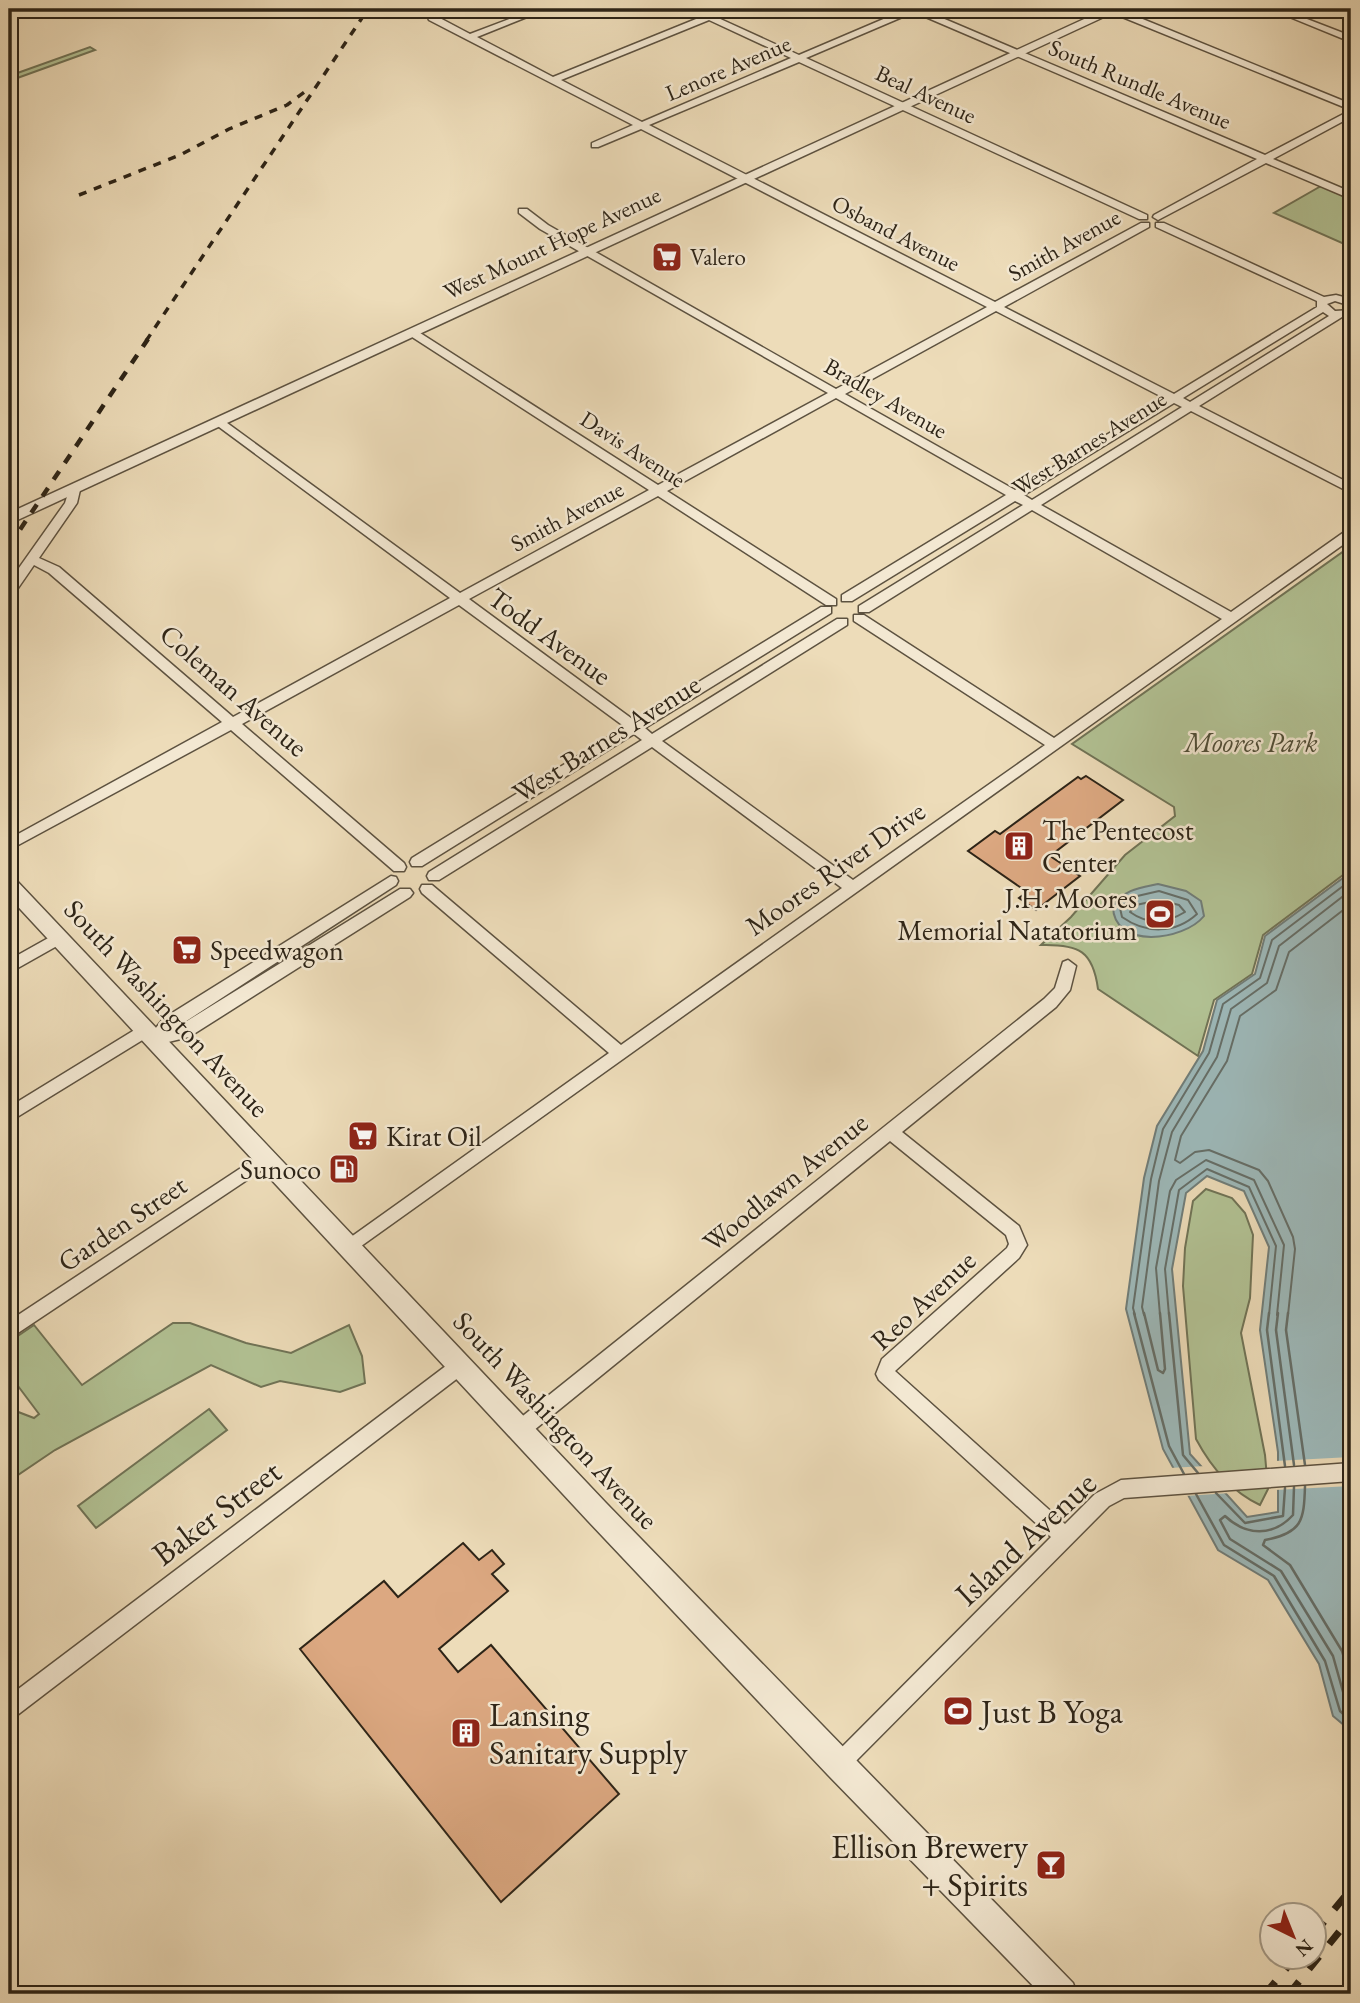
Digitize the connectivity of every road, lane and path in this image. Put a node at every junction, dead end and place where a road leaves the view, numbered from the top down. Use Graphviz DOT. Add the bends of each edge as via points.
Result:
graph roads {
  1 [pos="432,9"];
  2 [pos="543,9"];
  3 [pos="692,9"];
  4 [pos="729,9"];
  5 [pos="914,9"];
  6 [pos="1114,9"];
  7 [pos="1274,9"];
  8 [pos="709,17"];
  9 [pos="469,37"];
  10 [pos="1351,38"];
  11 [pos="1018,53"];
  12 [pos="799,58"];
  13 [pos="553,80"];
  14 [pos="902,106"];
  15 [pos="1351,107"];
  16 [pos="1351,113"];
  17 [pos="642,126"];
  18 [pos="595,145"];
  19 [pos="1266,159"];
  20 [pos="746,179"];
  21 [pos="1351,196"];
  22 [pos="523,211"];
  23 [pos="1144,221"];
  24 [pos="1159,221"];
  25 [pos="587,252"];
  26 [pos="1351,290"];
  27 [pos="1336,298"];
  28 [pos="1351,303"];
  29 [pos="1323,304"];
  30 [pos="995,307"];
  31 [pos="1351,313"];
  32 [pos="1338,315"];
  33 [pos="413,333"];
  34 [pos="835,393"];
  35 [pos="1173,398"];
  36 [pos="1189,406"];
  37 [pos="219,422"];
  38 [pos="74,489"];
  39 [pos="1351,489"];
  40 [pos="659,490"];
  41 [pos="1015,496"];
  42 [pos="1032,505"];
  43 [pos="9,519"];
  44 [pos="1351,533"];
  45 [pos="31,559"];
  46 [pos="9,591"];
  47 [pos="847,598"];
  48 [pos="458,599"];
  49 [pos="828,606"];
  50 [pos="861,614"];
  51 [pos="1231,618"];
  52 [pos="842,622"];
  53 [pos="233,723"];
  54 [pos="634,729"];
  55 [pos="651,741"];
  56 [pos="1054,744"];
  57 [pos="9,845"];
  58 [pos="417,862"];
  59 [pos="399,866"];
  60 [pos="391,881"];
  61 [pos="431,883"];
  62 [pos="9,885"];
  63 [pos="853,888"];
  64 [pos="405,893"];
  65 [pos="59,938"];
  66 [pos="1068,966"];
  67 [pos="9,967"];
  68 [pos="151,1035"];
  69 [pos="621,1054"];
  70 [pos="9,1115"];
  71 [pos="890,1132"];
  72 [pos="265,1159"];
  73 [pos="351,1247"];
  74 [pos="9,1331"];
  75 [pos="461,1365"];
  76 [pos="521,1429"];
  77 [pos="1351,1472"];
  78 [pos="1066,1538"];
  79 [pos="9,1709"];
  80 [pos="838,1765"];
  81 [pos="1062,1994"];
  1 -- 9 [label="street, Osband Avenue" via="432,18"];
  2 -- 9 [label="street"];
  3 -- 8 [label="street, Beal Avenue"];
  4 -- 8 [label="street"];
  5 -- 11 [label="street, South Rundle Avenue"];
  5 -- 12 [label="street, Lenore Avenue"];
  6 -- 11 [label="street, West Mount Hope Avenue"];
  6 -- 15 [label="street"];
  7 -- 10 [label="street"];
  8 -- 12 [label="street, Beal Avenue"];
  8 -- 13 [label="street"];
  9 -- 13 [label="street, Osband Avenue"];
  11 -- 14 [label="street, West Mount Hope Avenue"];
  11 -- 19 [label="street, South Rundle Avenue"];
  12 -- 14 [label="street, Beal Avenue"];
  12 -- 17 [label="street, Lenore Avenue"];
  13 -- 17 [label="street, Osband Avenue"];
  14 -- 20 [label="street, West Mount Hope Avenue"];
  14 -- 23 [label="street, Beal Avenue"];
  16 -- 19 [label="street, Smith Avenue"];
  17 -- 18 [label="street, Lenore Avenue"];
  17 -- 20 [label="street, Osband Avenue"];
  19 -- 21 [label="street, South Rundle Avenue"];
  19 -- 24 [label="street, Smith Avenue"];
  20 -- 25 [label="street, West Mount Hope Avenue"];
  20 -- 30 [label="street, Osband Avenue"];
  22 -- 25 [label="street, Bradley Avenue"];
  23 -- 24 [label="street"];
  23 -- 30 [label="street, Smith Avenue"];
  24 -- 29 [label="street"];
  25 -- 33 [label="street, West Mount Hope Avenue"];
  25 -- 34 [label="street, Bradley Avenue"];
  26 -- 27 [label="street"];
  27 -- 28 [label="street"];
  27 -- 29 [label="street"];
  29 -- 32 [label="street"];
  29 -- 35 [label="street, West Barnes Avenue"];
  30 -- 34 [label="street, Smith Avenue"];
  30 -- 35 [label="street, Osband Avenue"];
  31 -- 32 [label="street"];
  32 -- 36 [label="street, West Barnes Avenue"];
  33 -- 37 [label="street, West Mount Hope Avenue"];
  33 -- 40 [label="street, Davis Avenue"];
  34 -- 40 [label="street, Smith Avenue"];
  34 -- 41 [label="street, Bradley Avenue"];
  35 -- 36 [label="street, Osband Avenue"];
  35 -- 41 [label="street, West Barnes Avenue"];
  36 -- 39 [label="street, Osband Avenue"];
  36 -- 42 [label="street, West Barnes Avenue"];
  37 -- 38 [label="street, West Mount Hope Avenue"];
  37 -- 48 [label="street, Todd Avenue"];
  38 -- 43 [label="street, West Mount Hope Avenue"];
  38 -- 45 [label="street" via="71,503"];
  40 -- 48 [label="street, Smith Avenue"];
  40 -- 49 [label="street, Davis Avenue"];
  41 -- 42 [label="street, Bradley Avenue"];
  41 -- 47 [label="street, West Barnes Avenue"];
  42 -- 50 [label="street, West Barnes Avenue"];
  42 -- 51 [label="street, Bradley Avenue"];
  44 -- 51 [label="street, Moores River Drive"];
  45 -- 46 [label="street"];
  45 -- 53 [label="street, Coleman Avenue" via="54,570"];
  47 -- 49 [label="street, West Barnes Avenue"];
  47 -- 50 [label="street" via="860,603"];
  48 -- 53 [label="street, Smith Avenue"];
  48 -- 54 [label="street, Todd Avenue"];
  49 -- 52 [label="street, Davis Avenue" via="831,618"];
  49 -- 54 [label="street, West Barnes Avenue"];
  50 -- 52 [label="street, West Barnes Avenue"];
  50 -- 56 [label="street"];
  51 -- 56 [label="street, Moores River Drive"];
  52 -- 55 [label="street, West Barnes Avenue"];
  53 -- 57 [label="street, Smith Avenue"];
  53 -- 59 [label="street, Coleman Avenue"];
  54 -- 55 [label="street, Todd Avenue"];
  54 -- 58 [label="street, West Barnes Avenue"];
  55 -- 61 [label="street, West Barnes Avenue"];
  55 -- 63 [label="street, Todd Avenue"];
  56 -- 63 [label="street, Moores River Drive"];
  58 -- 59 [label="street"];
  58 -- 61 [label="street" via="429,867"];
  59 -- 60 [label="street"];
  60 -- 64 [label="street"];
  60 -- 68 [label="street"];
  61 -- 64 [label="street" via="417,893"];
  61 -- 69 [label="street"];
  62 -- 65 [label="street, South Washington Avenue"];
  63 -- 69 [label="street, Moores River Drive"];
  64 -- 68 [label="street" via="183,1033"];
  65 -- 67 [label="street"];
  65 -- 68 [label="street, South Washington Avenue"];
  66 -- 71 [label="street, Woodlawn Avenue" via="1062,990 1050,1003"];
  68 -- 70 [label="street"];
  68 -- 72 [label="street, South Washington Avenue"];
  69 -- 73 [label="street, Moores River Drive"];
  71 -- 76 [label="street, Woodlawn Avenue"];
  71 -- 78 [label="street, Reo Avenue" via="1013,1231 1018,1245 888,1365 885,1374"];
  72 -- 73 [label="street, South Washington Avenue"];
  72 -- 74 [label="street, Garden Street"];
  73 -- 75 [label="street, South Washington Avenue"];
  75 -- 76 [label="street, South Washington Avenue"];
  75 -- 79 [label="street, Baker Street"];
  76 -- 80 [label="street, South Washington Avenue"];
  77 -- 78 [label="street, Island Avenue" via="1121,1489 1102,1500"];
  78 -- 80 [label="street, Island Avenue"];
  80 -- 81 [label="street, South Washington Avenue"];
}
